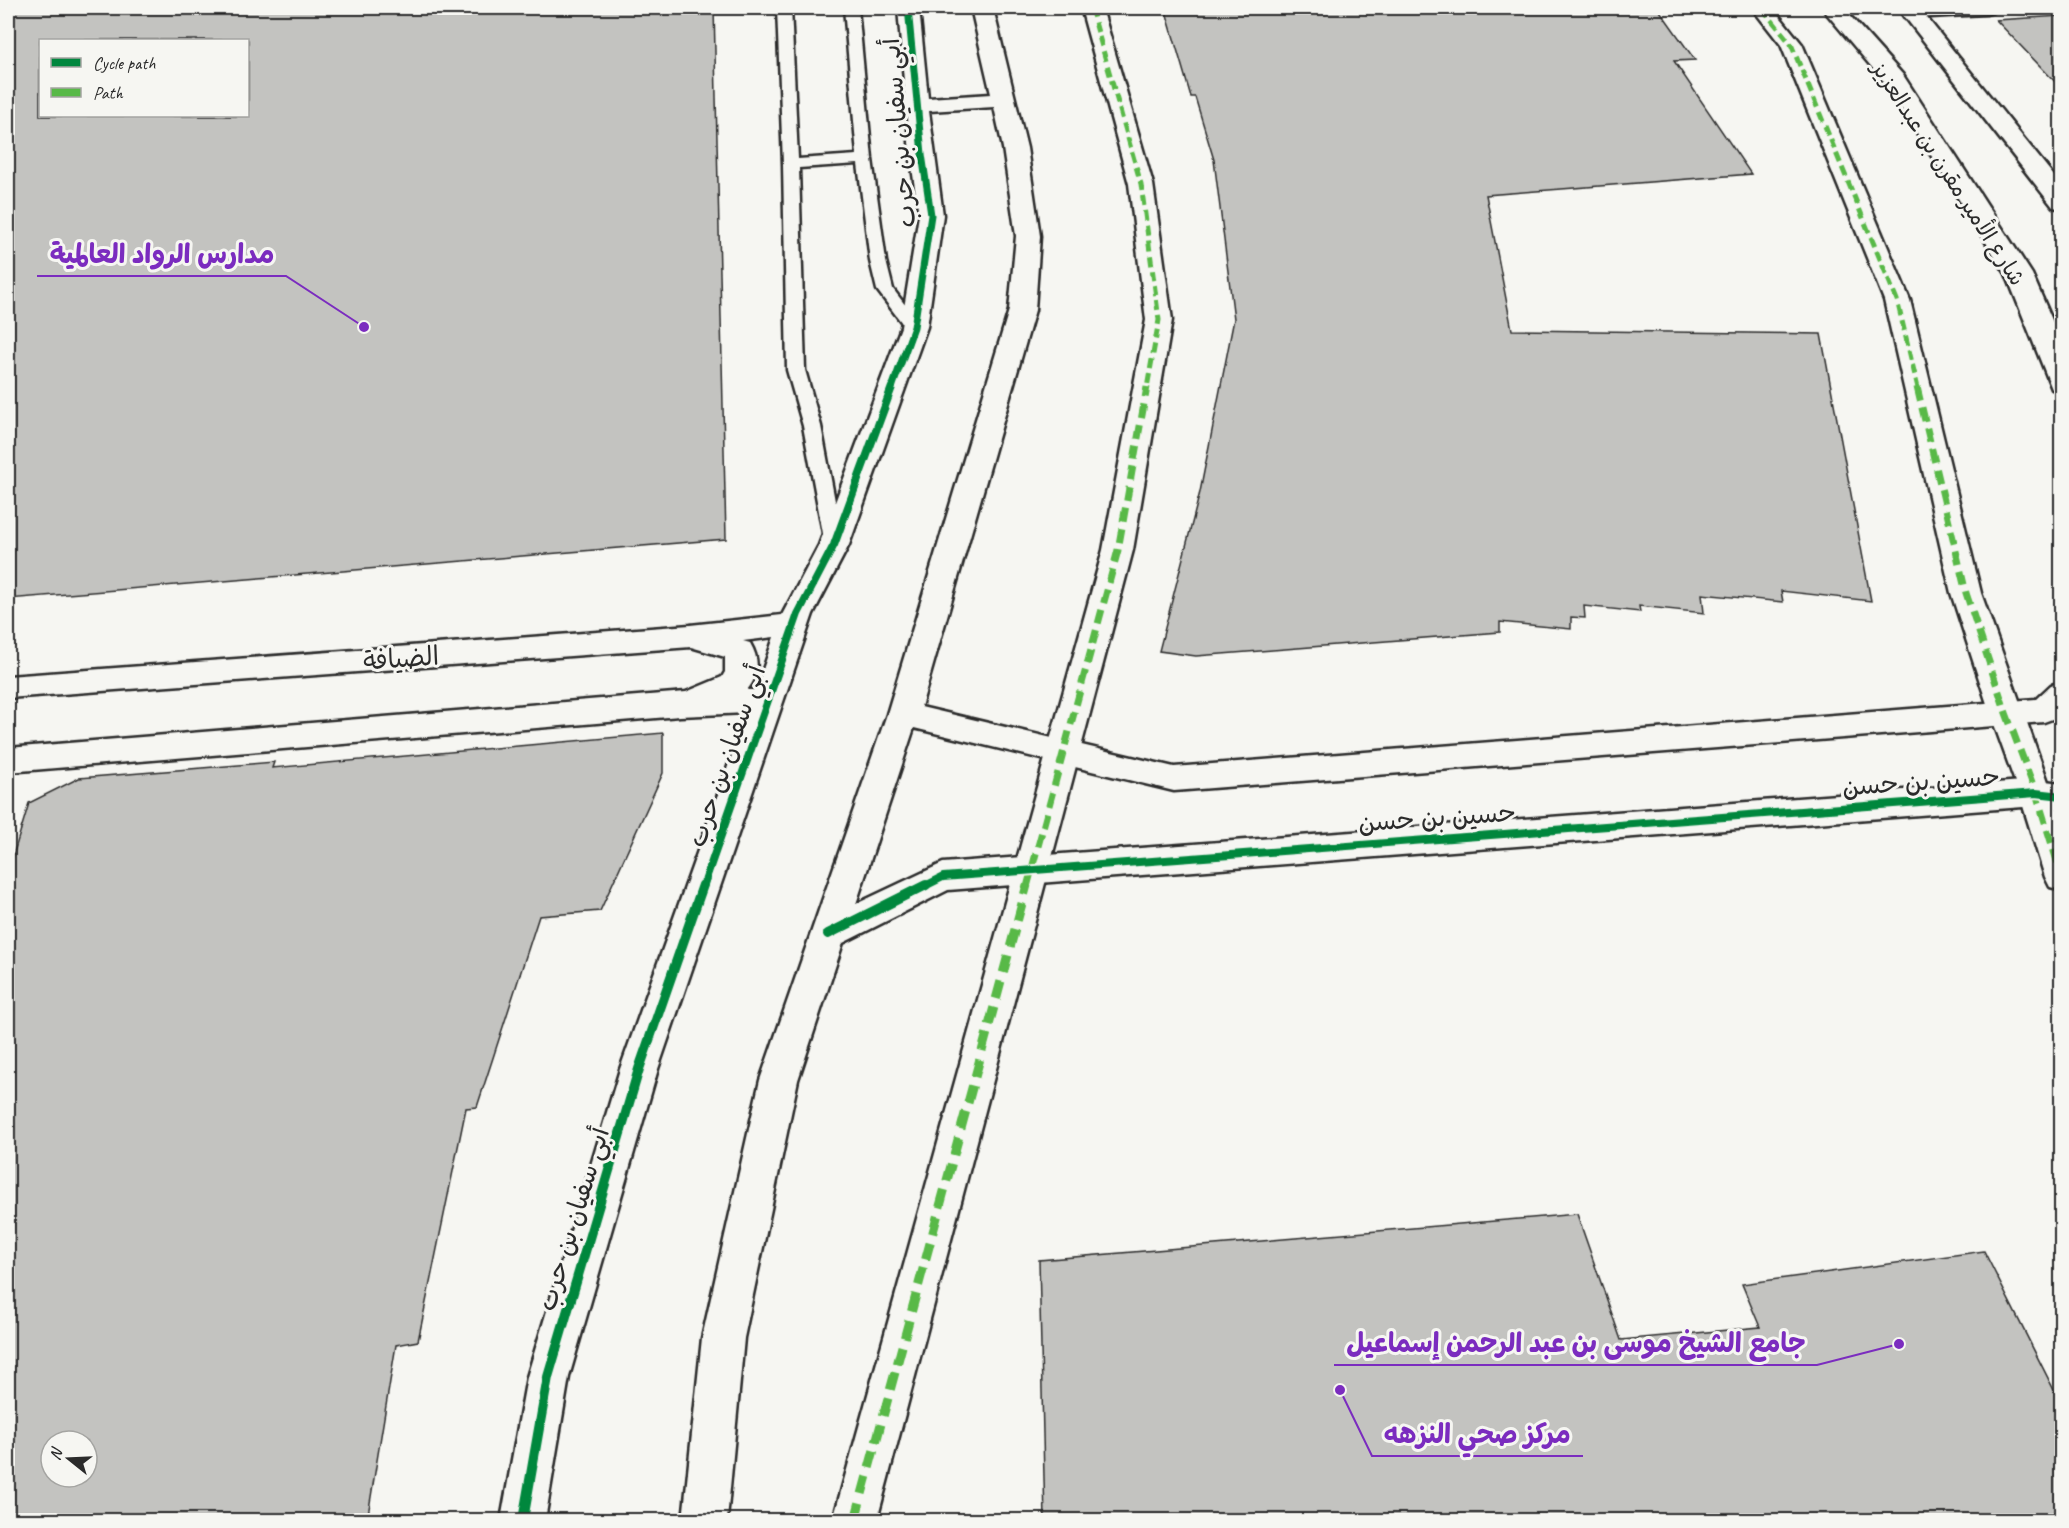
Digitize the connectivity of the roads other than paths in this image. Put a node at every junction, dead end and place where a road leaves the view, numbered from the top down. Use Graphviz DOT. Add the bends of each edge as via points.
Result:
graph roads {
  1 [pos="784,8"];
  2 [pos="851,8"];
  3 [pos="908,8"];
  4 [pos="982,8"];
  5 [pos="1091,8"];
  6 [pos="1762,8"];
  7 [pos="1832,8"];
  8 [pos="1986,8"];
  9 [pos="1910,10"];
  10 [pos="1003,100"];
  11 [pos="918,105"];
  12 [pos="865,159"];
  13 [pos="791,164"];
  14 [pos="2061,202"];
  15 [pos="914,327"];
  16 [pos="2060,375"];
  17 [pos="834,544"];
  18 [pos="794,624"];
  19 [pos="690,636"];
  20 [pos="8,687"];
  21 [pos="2061,693"];
  22 [pos="767,700"];
  23 [pos="680,704"];
  24 [pos="2006,713"];
  25 [pos="903,714"];
  26 [pos="1064,753"];
  27 [pos="8,760"];
  28 [pos="2049,794"];
  29 [pos="1032,869"];
  30 [pos="2061,877"];
  31 [pos="828,934"];
  32 [pos="523,1521"];
  33 [pos="705,1521"];
  34 [pos="855,1521"];
  1 -- 13 [label="lane"];
  2 -- 12 [label="lane"];
  3 -- 11 [label="street, أبي سفيان بن حرب"];
  4 -- 10 [label="street"];
  5 -- 26 [label="street" via="1141,184 1159,320 1118,550"];
  6 -- 24 [label="street" via="1791,44 1897,300 1966,593"];
  7 -- 16 [label="street, شارع الأمير مقرن بن عبدالعزيز" via="1894,80 2019,274"];
  8 -- 9 [label="street"];
  9 -- 14 [label="street"];
  10 -- 11 [label="street"];
  10 -- 25 [label="street" via="1015,148 1028,236 1022,310"];
  11 -- 15 [label="street, أبي سفيان بن حرب" via="931,215"];
  12 -- 13 [label="lane"];
  12 -- 15 [label="lane" via="885,290"];
  13 -- 17 [label="lane" via="796,370 812,426"];
  15 -- 17 [label="street, أبي سفيان بن حرب"];
  17 -- 18 [label="street, أبي سفيان بن حرب"];
  18 -- 19 [label="street, الضيافة"];
  18 -- 22 [label="street, أبي سفيان بن حرب"];
  19 -- 20 [label="street, الضيافة"];
  19 -- 23 [label="street" via="739,651 743,666 736,683"];
  21 -- 24 [label="street" via="2044,710"];
  22 -- 23 [label="street"];
  22 -- 32 [label="street, أبي سفيان بن حرب" via="619,1138 548,1377"];
  23 -- 27 [label="street"];
  24 -- 26 [label="street" via="1174,779"];
  24 -- 28 [label="street"];
  25 -- 26 [label="street"];
  25 -- 31 [label="street"];
  26 -- 29 [label="street"];
  28 -- 29 [label="street, حسين بن حسن"];
  28 -- 30 [label="street"];
  29 -- 31 [label="street, حسين بن حسن" via="943,877"];
  29 -- 34 [label="street"];
  31 -- 33 [label="street" via="779,1080 723,1338"];
}
